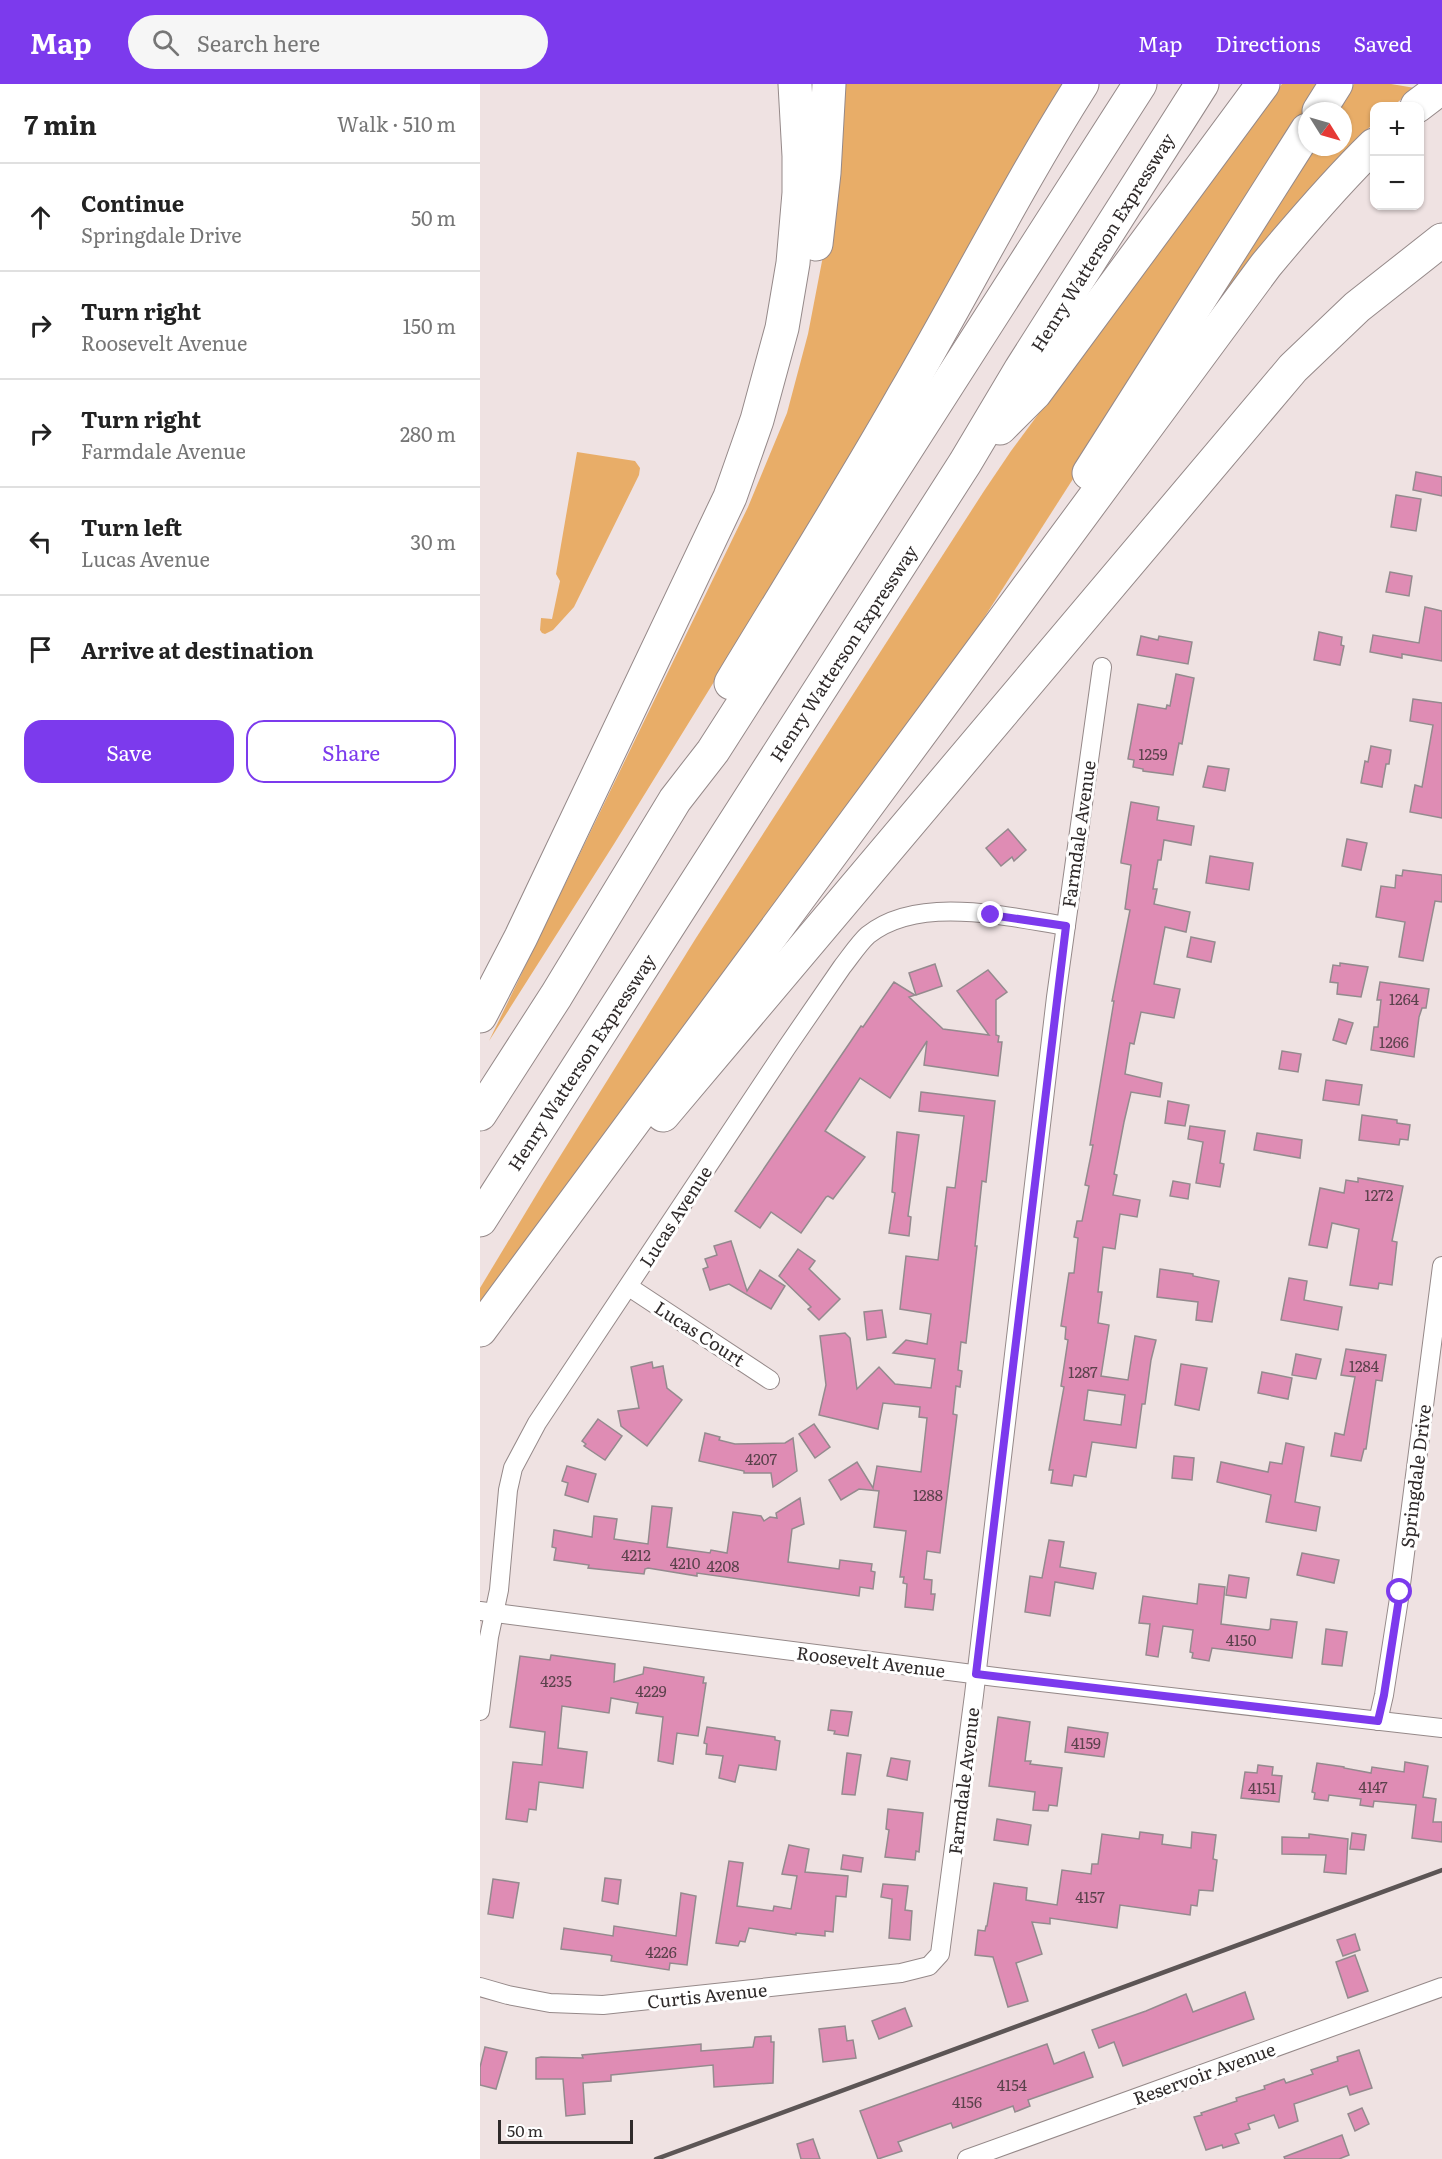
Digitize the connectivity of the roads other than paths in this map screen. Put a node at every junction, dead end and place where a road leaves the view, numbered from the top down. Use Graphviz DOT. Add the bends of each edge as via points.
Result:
graph roads {
  1 [pos="795,84"];
  2 [pos="829,84"];
  3 [pos="1082,84"];
  4 [pos="1140,84"];
  5 [pos="1202,84"];
  6 [pos="1263,84"];
  7 [pos="1336,84"];
  8 [pos="1442,87"];
  9 [pos="1325,102"];
  10 [pos="1422,102"];
  11 [pos="1298,144"];
  12 [pos="1370,149"];
  13 [pos="1442,240"];
  14 [pos="965,463"];
  15 [pos="730,497"];
  16 [pos="1056,551"];
  17 [pos="1102,667"];
  18 [pos="675,800"];
  19 [pos="1066,926"];
  20 [pos="480,1016"];
  21 [pos="480,1114"];
  22 [pos="587,1184"];
  23 [pos="480,1220"];
  24 [pos="1442,1266"];
  25 [pos="629,1287"];
  26 [pos="480,1330"];
  27 [pos="770,1380"];
  28 [pos="487,1612"];
  29 [pos="976,1674"];
  30 [pos="480,1711"];
  31 [pos="1378,1721"];
  32 [pos="1442,1728"];
  33 [pos="934,1963"];
  34 [pos="480,1987"];
  35 [pos="1442,1987"];
  36 [pos="1004,2153"];
  37 [pos="967,2159"];
  1 -- 15 [label="highway" via="799,156 795,251 766,390"];
  2 -- 15 [label="highway" via="820,211 805,310 762,452"];
  3 -- 18 [label="highway" via="1012,198 905,394 696,740"];
  4 -- 18 [label="highway" via="713,751"];
  5 -- 14 [label="highway, Henry Watterson Expressway"];
  6 -- 14 [label="highway" via="1035,393"];
  7 -- 9 [label="highway"];
  8 -- 10 [label="highway"];
  11 -- 16 [label="highway" via="1067,507"];
  12 -- 16 [label="highway" via="1266,265"];
  13 -- 22 [label="highway" via="1357,307 1293,369 630,1154"];
  14 -- 23 [label="highway, Henry Watterson Expressway"];
  15 -- 20 [label="highway"];
  16 -- 22 [label="highway"];
  17 -- 19 [label="street, Farmdale Avenue"];
  18 -- 21 [label="highway"];
  19 -- 25 [label="street, Lucas Avenue" via="957,911 895,920 868,935 787,1047"];
  19 -- 29 [label="street, Farmdale Avenue"];
  22 -- 26 [label="highway"];
  24 -- 31 [label="street, Springdale Drive" via="1400,1592"];
  25 -- 27 [label="street, Lucas Court"];
  25 -- 28 [label="street, Lucas Avenue" via="537,1423 513,1468 499,1590"];
  28 -- 29 [label="street, Roosevelt Avenue"];
  28 -- 30 [label="street, Lucas Avenue"];
  29 -- 31 [label="street, Roosevelt Avenue"];
  29 -- 33 [label="street, Farmdale Avenue" via="944,1936"];
  31 -- 32 [label="street, Roosevelt Avenue"];
  33 -- 34 [label="street, Curtis Avenue" via="901,1973 603,2005 550,2003"];
  35 -- 36 [label="street, Reservoir Avenue"];
  36 -- 37 [label="street, Reservoir Avenue"];
}
